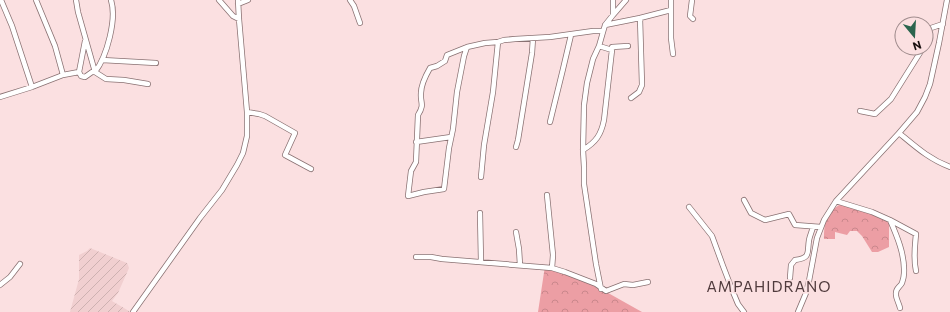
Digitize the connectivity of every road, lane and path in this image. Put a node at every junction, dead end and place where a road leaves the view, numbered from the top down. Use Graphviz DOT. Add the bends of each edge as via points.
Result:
graph roads {
  1 [pos="0,0"];
  2 [pos="36,0"];
  3 [pos="76,0"];
  4 [pos="111,0"];
  5 [pos="219,0"];
  6 [pos="248,0"];
  7 [pos="350,0"];
  8 [pos="613,0"];
  9 [pos="626,0"];
  10 [pos="671,0"];
  11 [pos="692,0"];
  12 [pos="238,2"];
  13 [pos="948,3"];
  14 [pos="671,10"];
  15 [pos="613,15"];
  16 [pos="640,18"];
  17 [pos="239,19"];
  18 [pos="693,19"];
  19 [pos="360,23"];
  20 [pos="943,24"];
  21 [pos="606,25"];
  22 [pos="934,27"];
  23 [pos="603,31"];
  24 [pos="571,35"];
  25 [pos="534,38"];
  26 [pos="86,40"];
  27 [pos="498,42"];
  28 [pos="467,46"];
  29 [pos="599,46"];
  30 [pos="628,46"];
  31 [pos="612,50"];
  32 [pos="673,54"];
  33 [pos="918,56"];
  34 [pos="102,60"];
  35 [pos="156,63"];
  36 [pos="79,72"];
  37 [pos="95,72"];
  38 [pos="63,75"];
  39 [pos="148,84"];
  40 [pos="32,87"];
  41 [pos="0,98"];
  42 [pos="631,98"];
  43 [pos="860,110"];
  44 [pos="247,112"];
  45 [pos="550,122"];
  46 [pos="899,133"];
  47 [pos="451,137"];
  48 [pos="416,142"];
  49 [pos="516,147"];
  50 [pos="583,150"];
  51 [pos="950,167"];
  52 [pos="311,169"];
  53 [pos="481,177"];
  54 [pos="547,195"];
  55 [pos="744,200"];
  56 [pos="836,201"];
  57 [pos="689,207"];
  58 [pos="480,213"];
  59 [pos="890,220"];
  60 [pos="813,227"];
  61 [pos="821,227"];
  62 [pos="516,232"];
  63 [pos="416,258"];
  64 [pos="481,262"];
  65 [pos="20,264"];
  66 [pos="520,265"];
  67 [pos="552,268"];
  68 [pos="916,271"];
  69 [pos="790,278"];
  70 [pos="648,282"];
  71 [pos="0,284"];
  72 [pos="601,289"];
  73 [pos="900,308"];
  74 [pos="133,312"];
  75 [pos="744,312"];
  76 [pos="798,312"];
  1 -- 40 [label="street" via="12,26"];
  2 -- 38 [label="street" via="55,46"];
  3 -- 26 [label="street"];
  4 -- 34 [label="street" via="110,35"];
  5 -- 17 [label="street"];
  6 -- 12 [label="street"];
  7 -- 19 [label="street"];
  8 -- 15 [label="street"];
  9 -- 15 [label="street"];
  10 -- 14 [label="street"];
  11 -- 18 [label="street" via="690,16"];
  12 -- 17 [label="street"];
  13 -- 20 [label="street"];
  14 -- 16 [label="street"];
  14 -- 32 [label="street"];
  15 -- 21 [label="street"];
  16 -- 21 [label="street"];
  16 -- 42 [label="street" via="642,85 639,92"];
  17 -- 44 [label="street"];
  20 -- 22 [label="street"];
  20 -- 46 [label="street" via="925,97 917,112"];
  21 -- 23 [label="street"];
  23 -- 24 [label="street"];
  23 -- 29 [label="street"];
  24 -- 25 [label="street"];
  24 -- 45 [label="street"];
  25 -- 27 [label="street"];
  25 -- 49 [label="street"];
  26 -- 36 [label="street"];
  26 -- 37 [label="street"];
  27 -- 28 [label="street"];
  27 -- 53 [label="street"];
  28 -- 47 [label="street"];
  28 -- 48 [label="street" via="447,55 445,61 430,68 421,93 422,109 418,115"];
  29 -- 31 [label="street"];
  29 -- 50 [label="street" via="587,83"];
  30 -- 31 [label="street" via="612,47"];
  31 -- 50 [label="street" via="602,131 597,139"];
  33 -- 43 [label="street" via="891,99 875,114"];
  34 -- 35 [label="street"];
  34 -- 37 [label="street"];
  36 -- 37 [label="street" via="85,77"];
  36 -- 38 [label="street"];
  37 -- 39 [label="street" via="106,80"];
  38 -- 40 [label="street"];
  40 -- 41 [label="street"];
  44 -- 52 [label="street" via="265,116 295,132 285,155"];
  44 -- 74 [label="street" via="247,136 237,165 222,190"];
  46 -- 51 [label="street" via="923,153"];
  46 -- 56 [label="street"];
  47 -- 48 [label="street"];
  47 -- 48 [label="street" via="444,189 408,196 411,171 416,162"];
  50 -- 72 [label="street" via="584,184"];
  54 -- 67 [label="street"];
  55 -- 60 [label="street" via="751,213 765,220 789,214 795,225"];
  56 -- 59 [label="street"];
  56 -- 61 [label="street"];
  57 -- 75 [label="street" via="712,236 722,266"];
  58 -- 64 [label="street"];
  59 -- 68 [label="street" via="916,234"];
  59 -- 73 [label="street" via="900,242 904,263 902,283 895,294"];
  60 -- 61 [label="street"];
  60 -- 69 [label="street" via="807,255 803,259 795,260 791,265"];
  61 -- 76 [label="street" via="806,292"];
  62 -- 66 [label="street"];
  63 -- 64 [label="street"];
  64 -- 66 [label="street"];
  65 -- 71 [label="street" via="10,277"];
  66 -- 67 [label="street"];
  67 -- 72 [label="street" via="596,284"];
  70 -- 72 [label="street" via="624,284 606,291"];
}
